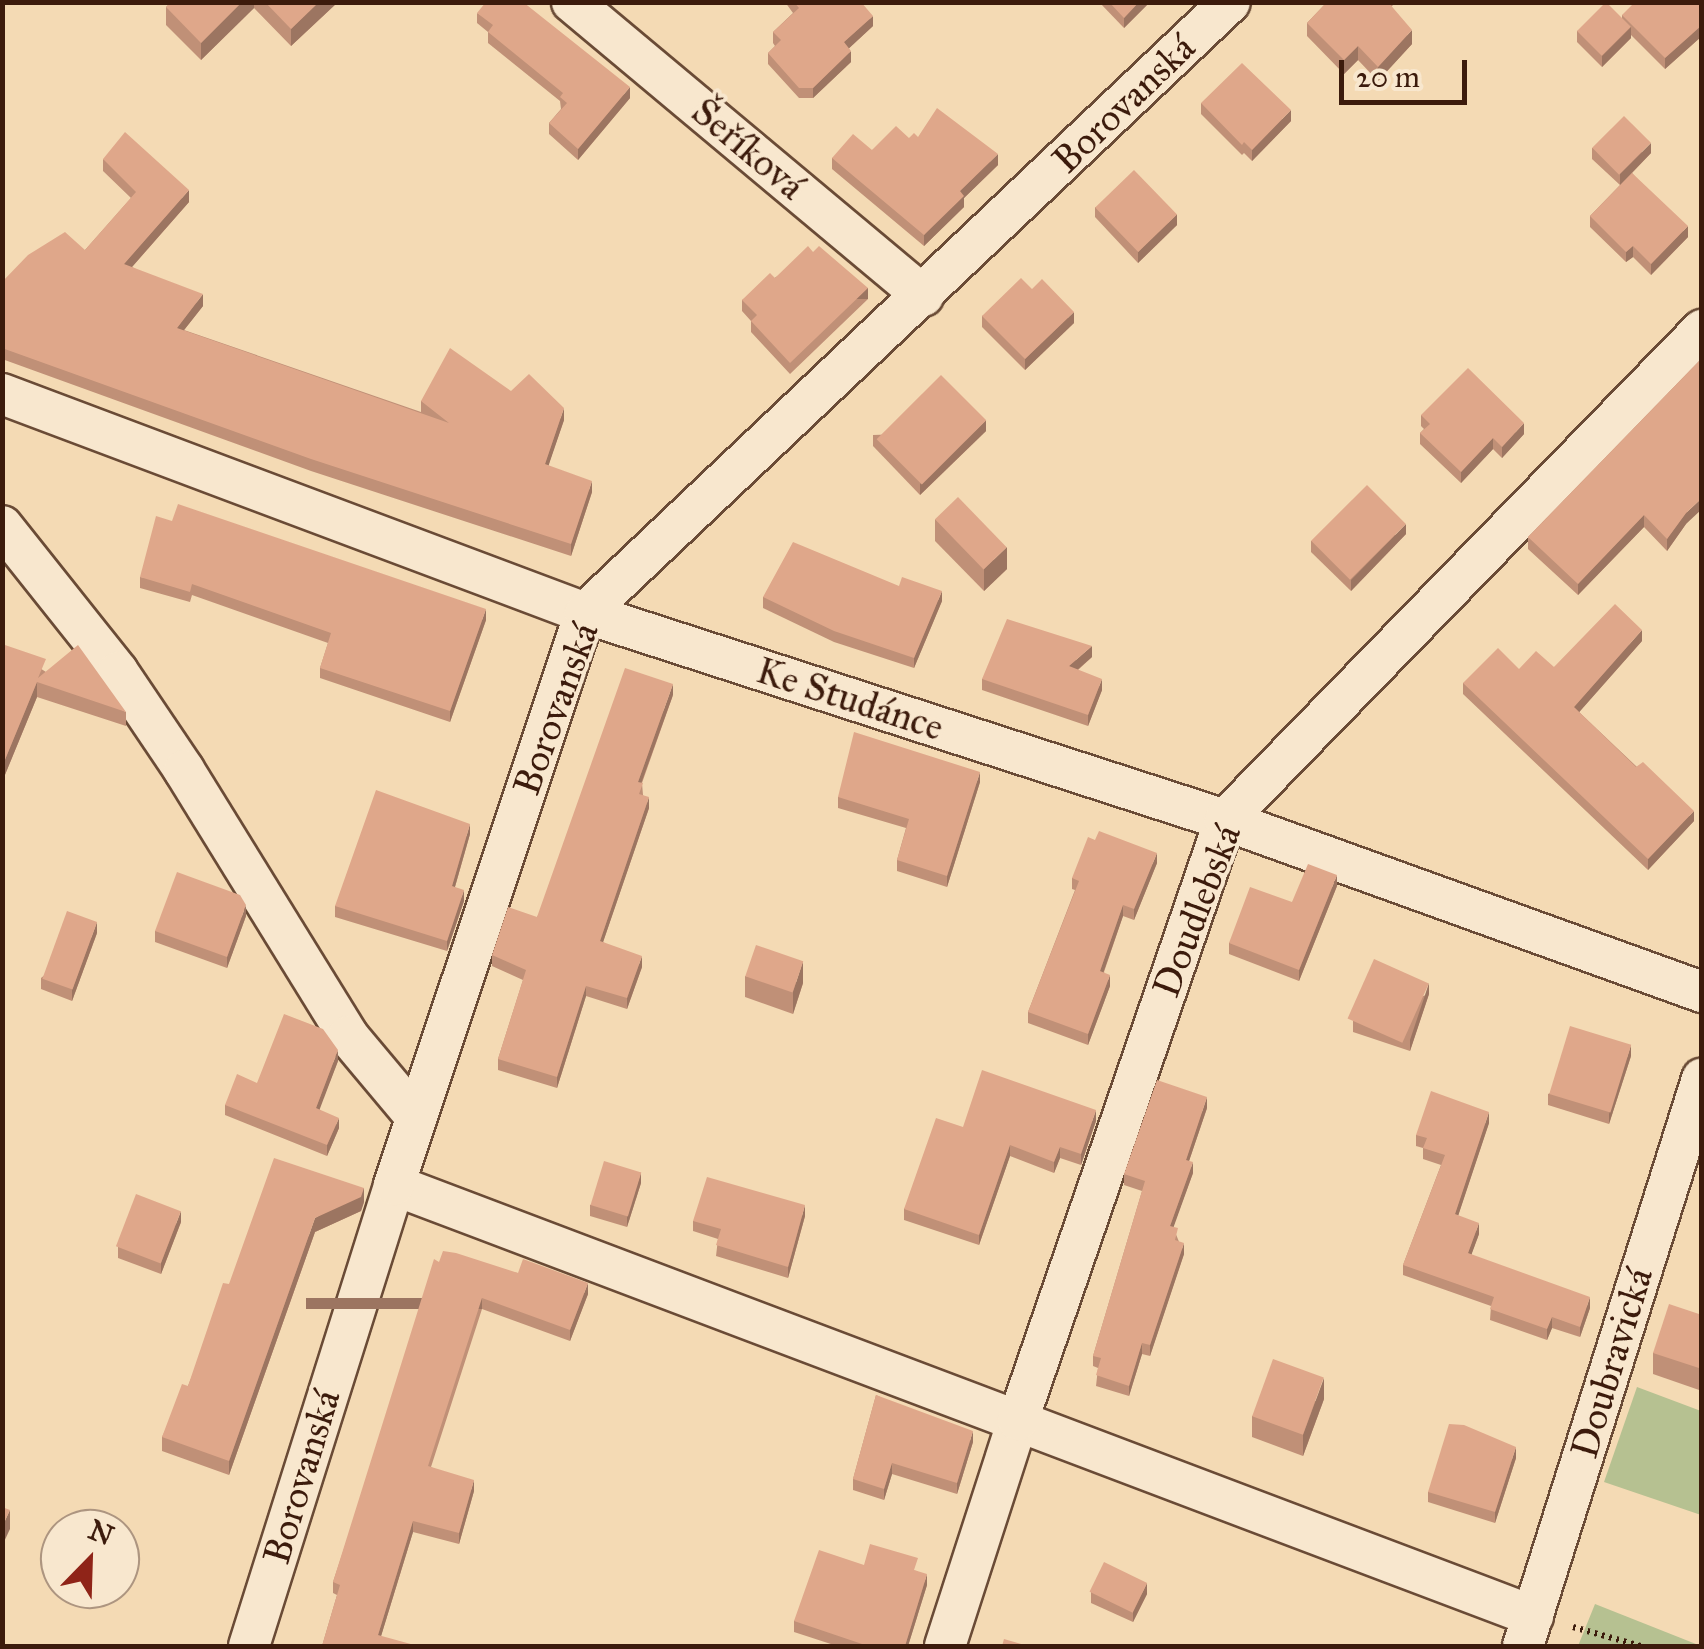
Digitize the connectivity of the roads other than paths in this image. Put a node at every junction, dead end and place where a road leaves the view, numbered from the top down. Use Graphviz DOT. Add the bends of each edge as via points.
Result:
graph roads {
  1 [pos="572,2"];
  2 [pos="1230,2"];
  3 [pos="924,296"];
  4 [pos="1702,330"];
  5 [pos="2,394"];
  6 [pos="2,526"];
  7 [pos="585,613"];
  8 [pos="1225,820"];
  9 [pos="1702,992"];
  10 [pos="1702,1079"];
  11 [pos="416,1117"];
  12 [pos="394,1185"];
  13 [pos="1018,1420"];
  14 [pos="1528,1631"];
  15 [pos="249,1646"];
  16 [pos="945,1646"];
  1 -- 3 [label="street, Šeříková"];
  2 -- 3 [label="street, Borovanská"];
  3 -- 7 [label="street, Borovanská"];
  4 -- 8 [label="street, Doudlebská"];
  5 -- 7 [label="street, Ke Studánce"];
  6 -- 11 [label="street" via="118,672 348,1036"];
  7 -- 8 [label="street, Ke Studánce"];
  7 -- 11 [label="street, Borovanská"];
  8 -- 9 [label="street, Ke Studánce"];
  8 -- 13 [label="street, Doudlebská"];
  10 -- 14 [label="street, Doubravická"];
  11 -- 12 [label="street, Borovanská"];
  12 -- 13 [label="street"];
  12 -- 15 [label="street, Borovanská"];
  13 -- 14 [label="street"];
  13 -- 16 [label="street, Doudlebská"];
}
